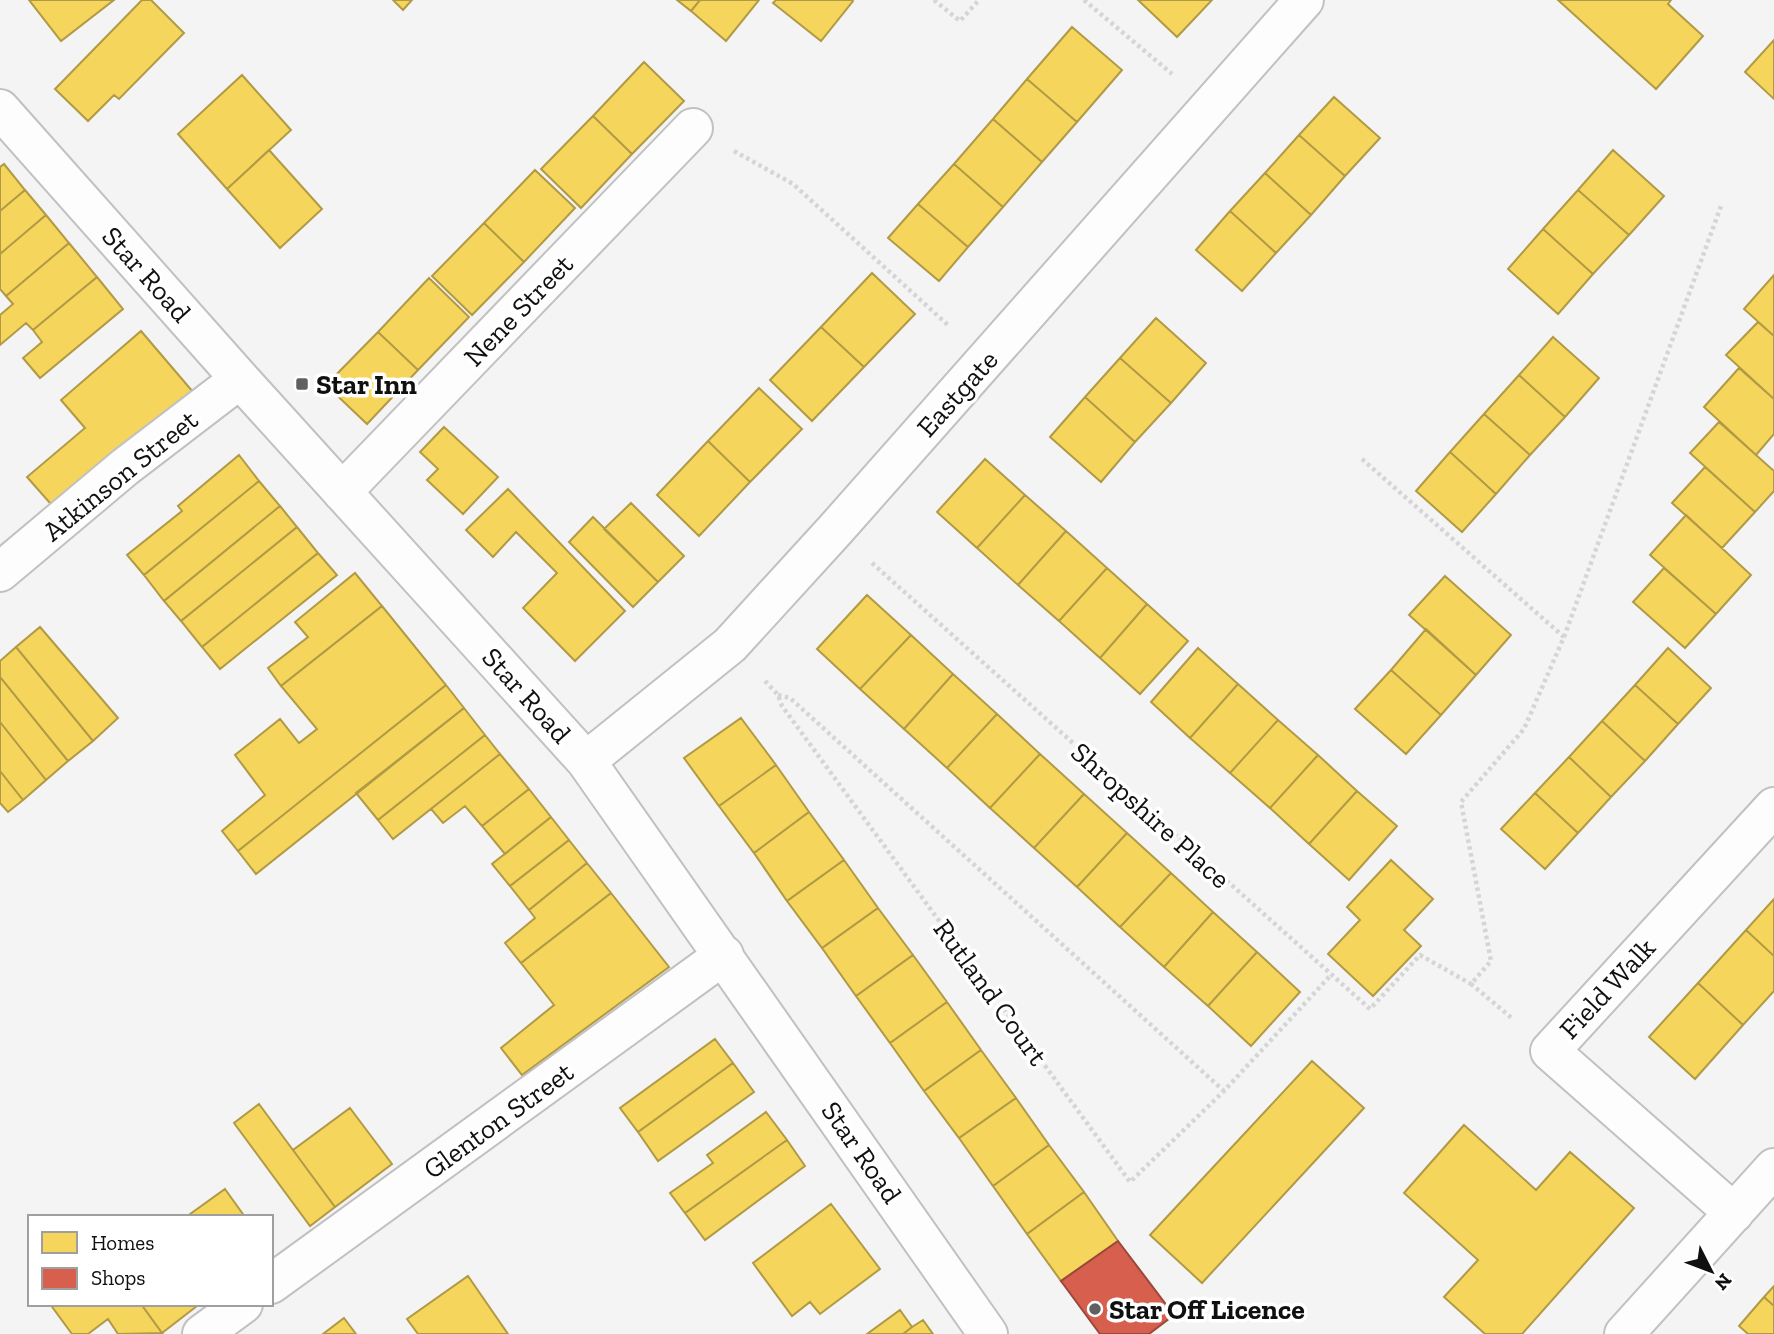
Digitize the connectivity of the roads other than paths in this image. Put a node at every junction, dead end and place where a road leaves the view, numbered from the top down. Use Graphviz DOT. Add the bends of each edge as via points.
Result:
graph roads {
  1 [pos="1304,0"];
  2 [pos="0,109"];
  3 [pos="693,128"];
  4 [pos="240,379"];
  5 [pos="342,492"];
  6 [pos="0,572"];
  7 [pos="586,761"];
  8 [pos="1774,807"];
  9 [pos="724,955"];
  10 [pos="1774,1168"];
  11 [pos="1734,1213"];
  12 [pos="273,1283"];
  13 [pos="240,1306"];
  14 [pos="202,1334"];
  15 [pos="988,1334"];
  16 [pos="1624,1334"];
  1 -- 7 [label="street, Eastgate" via="730,645"];
  2 -- 4 [label="street, Star Road"];
  3 -- 5 [label="street, Nene Street"];
  4 -- 5 [label="street, Star Road"];
  4 -- 6 [label="street, Atkinson Street"];
  5 -- 7 [label="street, Star Road"];
  7 -- 9 [label="street, Star Road"];
  8 -- 11 [label="street, Field Walk" via="1550,1051"];
  9 -- 12 [label="street, Glenton Street"];
  9 -- 15 [label="street, Star Road"];
  10 -- 11 [label="street"];
  11 -- 16 [label="street"];
  13 -- 14 [label="street"];
}
